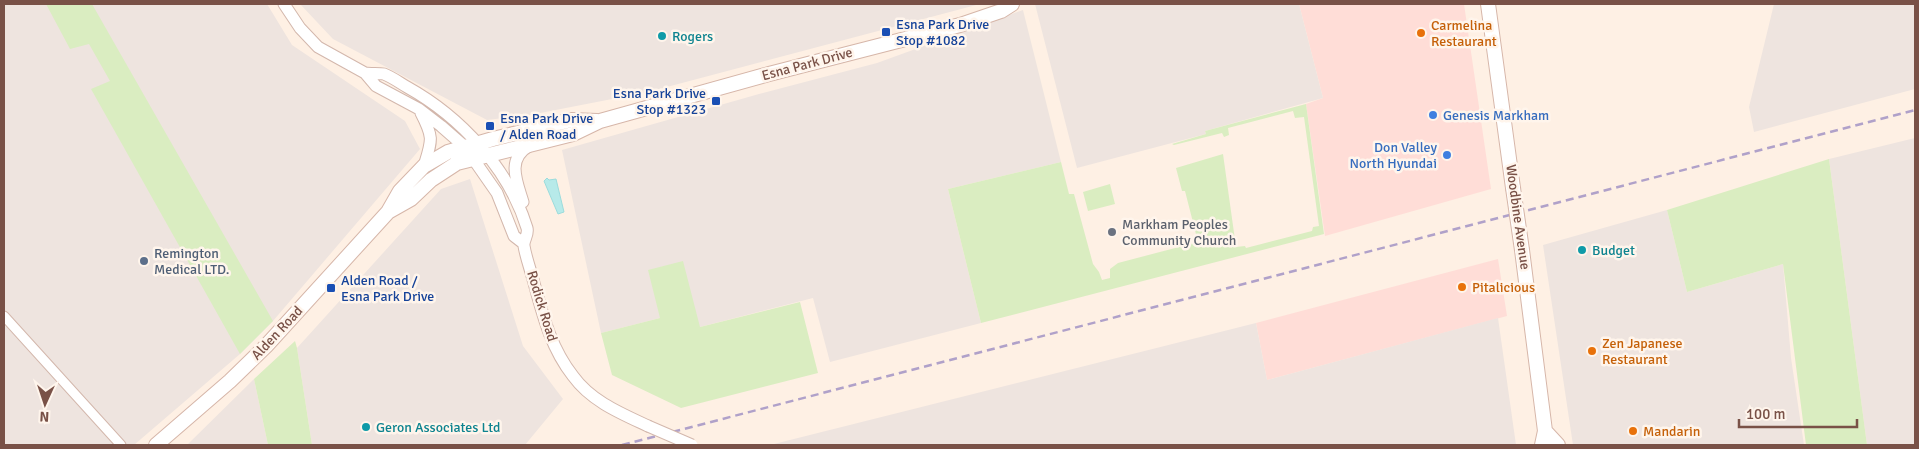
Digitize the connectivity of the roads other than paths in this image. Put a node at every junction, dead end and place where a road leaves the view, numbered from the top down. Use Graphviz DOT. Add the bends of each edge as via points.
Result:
graph roads {
  1 [pos="284,4"];
  2 [pos="1012,4"];
  3 [pos="1488,4"];
  4 [pos="366,74"];
  5 [pos="419,109"];
  6 [pos="600,121"];
  7 [pos="535,143"];
  8 [pos="471,145"];
  9 [pos="480,157"];
  10 [pos="424,166"];
  11 [pos="388,212"];
  12 [pos="528,231"];
  13 [pos="523,243"];
  14 [pos="4,316"];
  15 [pos="1546,431"];
  16 [pos="121,445"];
  17 [pos="156,445"];
  18 [pos="692,445"];
  19 [pos="1542,445"];
  20 [pos="1558,445"];
  1 -- 4 [label="street" via="318,47"];
  2 -- 6 [label="main road, Esna Park Drive" via="960,25"];
  3 -- 15 [label="main road, Woodbine Avenue, bridge"];
  4 -- 5 [label="street" via="376,86"];
  4 -- 8 [label="street" via="384,74 423,96 452,118"];
  5 -- 8 [label="street"];
  5 -- 10 [label="street" via="432,141"];
  6 -- 7 [label="main road, Esna Park Drive" via="573,134"];
  6 -- 8 [label="main road, Esna Park Drive" via="571,120"];
  7 -- 9 [label="main road, Esna Park Drive"];
  7 -- 12 [label="street" via="520,151 515,163 515,177"];
  8 -- 9 [label="street"];
  8 -- 10 [label="main road, Alden Road" via="448,152"];
  9 -- 11 [label="main road, Alden Road" via="457,164"];
  9 -- 12 [label="street" via="508,185"];
  9 -- 13 [label="street, Rodick Road" via="514,236"];
  10 -- 11 [label="main road, Alden Road" via="400,191"];
  11 -- 17 [label="main road, Alden Road" via="266,346"];
  12 -- 13 [label="street"];
  13 -- 18 [label="street, Rodick Road, bridge" via="550,338 574,378 605,405"];
  14 -- 16 [label="street"];
  15 -- 19 [label="main road, Woodbine Avenue"];
  15 -- 20 [label="main road"];
}
